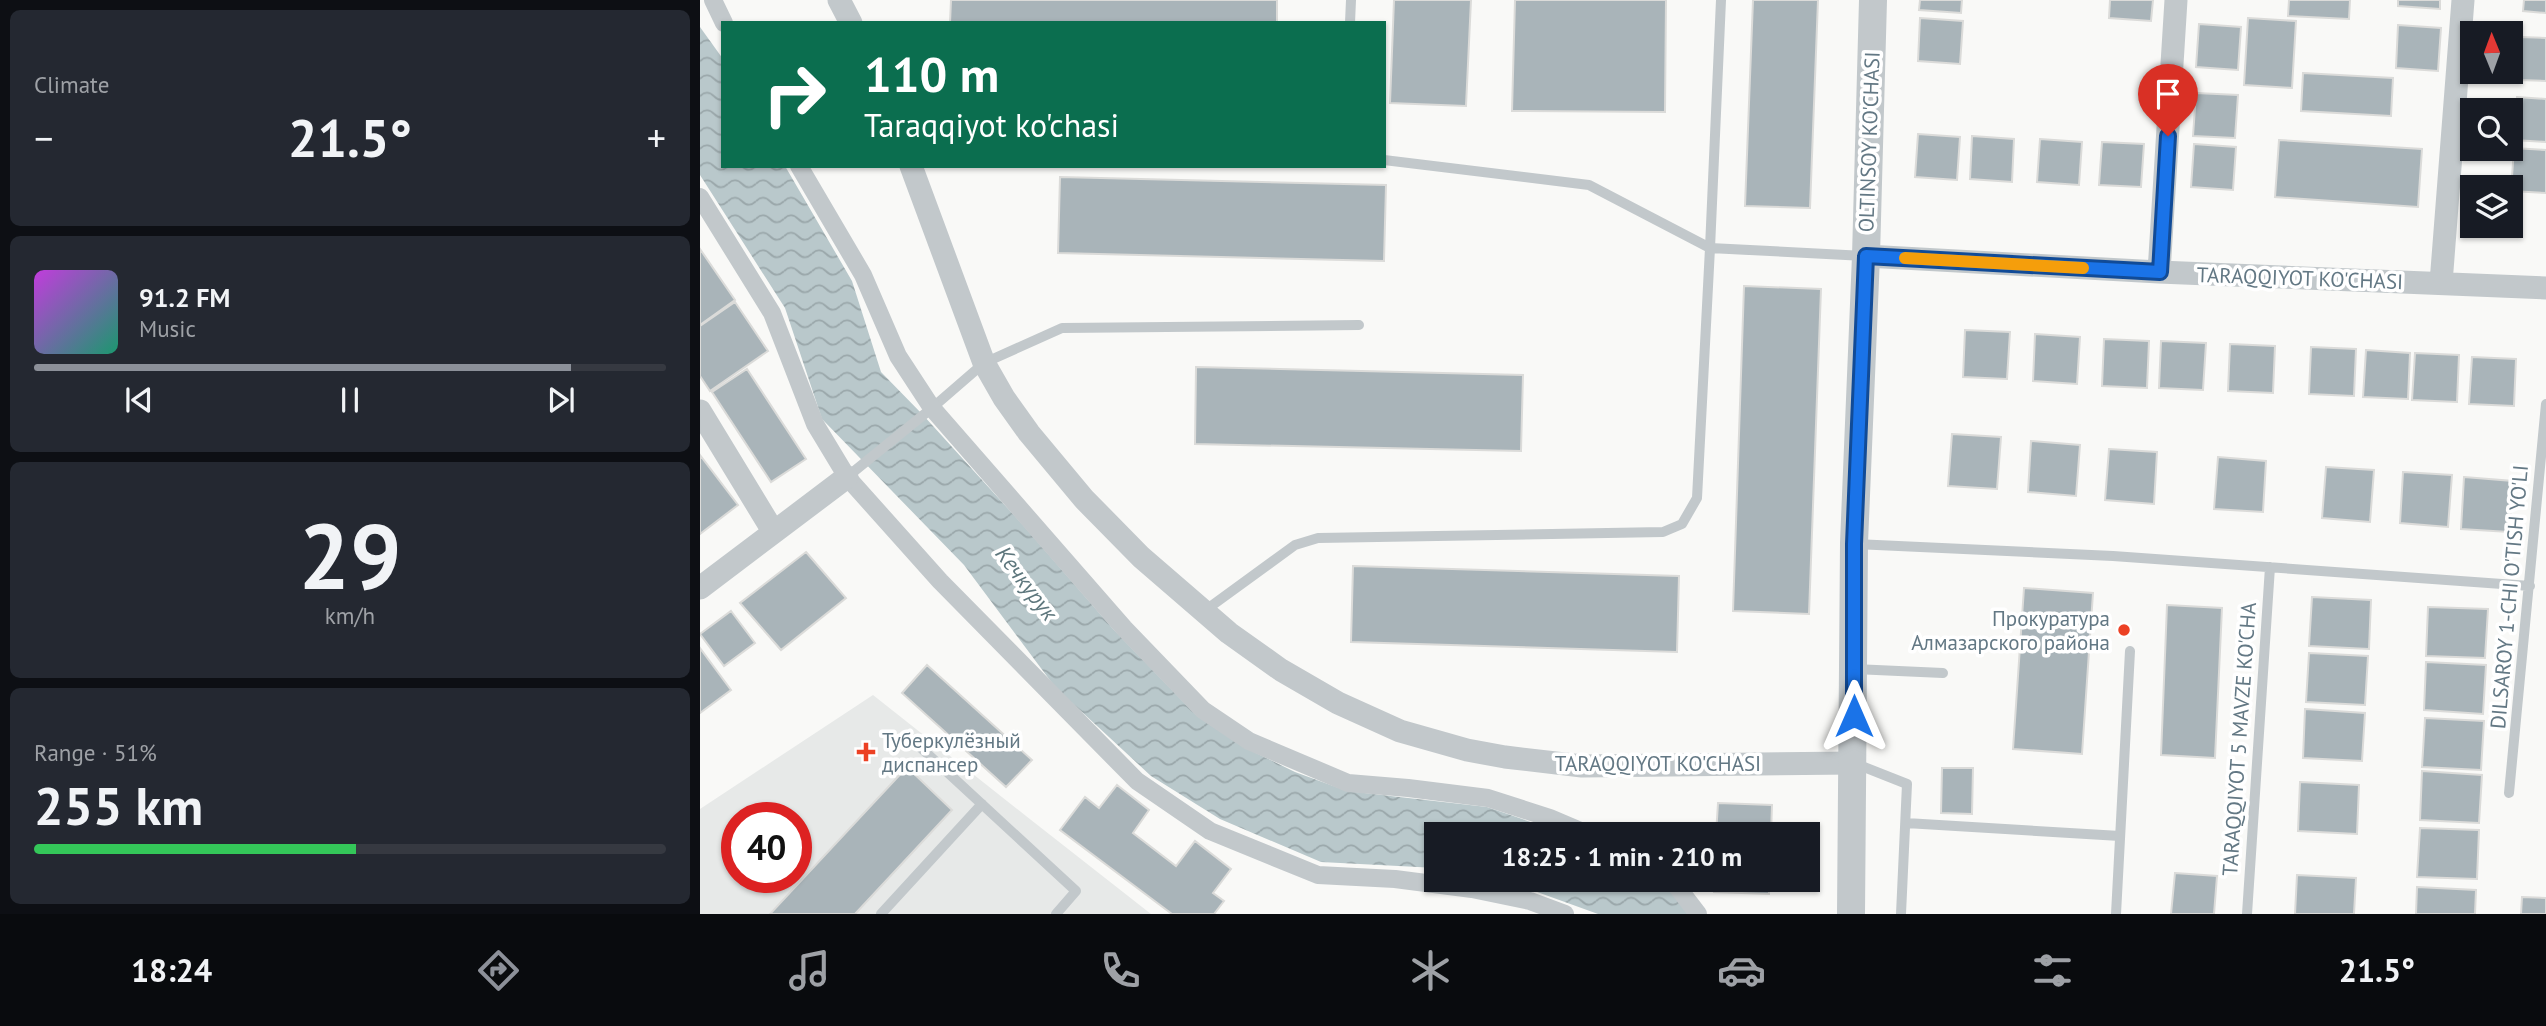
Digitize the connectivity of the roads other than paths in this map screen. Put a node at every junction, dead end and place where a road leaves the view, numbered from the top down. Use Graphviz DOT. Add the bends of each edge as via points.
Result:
graph roads {
  1 [pos="713,0"];
  2 [pos="839,0"];
  3 [pos="1351,0"];
  4 [pos="1721,0"];
  5 [pos="1873,0"];
  6 [pos="2176,0"];
  7 [pos="2463,0"];
  8 [pos="723,21"];
  9 [pos="850,21"];
  10 [pos="1350,21"];
  11 [pos="1386,160"];
  12 [pos="800,168"];
  13 [pos="912,168"];
  14 [pos="700,197"];
  15 [pos="1710,248"];
  16 [pos="1866,256"];
  17 [pos="2160,272"];
  18 [pos="2441,283"];
  19 [pos="2546,288"];
  20 [pos="1359,326"];
  21 [pos="984,363"];
  22 [pos="2546,404"];
  23 [pos="932,408"];
  24 [pos="700,411"];
  25 [pos="847,477"];
  26 [pos="2542,509"];
  27 [pos="773,531"];
  28 [pos="1854,544"];
  29 [pos="2270,567"];
  30 [pos="2530,586"];
  31 [pos="700,588"];
  32 [pos="1203,611"];
  33 [pos="2130,650"];
  34 [pos="1854,669"];
  35 [pos="1943,673"];
  36 [pos="907,735"];
  37 [pos="1854,763"];
  38 [pos="2509,793"];
  39 [pos="982,804"];
  40 [pos="1559,822"];
  41 [pos="1906,823"];
  42 [pos="2120,836"];
  43 [pos="1681,892"];
  44 [pos="881,914"];
  45 [pos="1056,914"];
  46 [pos="1565,914"];
  47 [pos="1698,914"];
  48 [pos="1851,914"];
  49 [pos="1901,914"];
  50 [pos="2116,914"];
  51 [pos="2247,914"];
  1 -- 8 [label="street"];
  2 -- 9 [label="street"];
  3 -- 10 [label="lane"];
  4 -- 15 [label="lane"];
  5 -- 16 [label="street, OLTINSOY KO'CHASI"];
  6 -- 17 [label="street"];
  7 -- 18 [label="street"];
  11 -- 15 [label="lane" via="1589,185"];
  12 -- 23 [label="street" via="863,275 898,356"];
  13 -- 21 [label="street, TARAQQIYOT KO'CHASI"];
  14 -- 25 [label="street" via="772,313 815,424"];
  15 -- 16 [label="lane"];
  15 -- 32 [label="lane" via="1697,498 1682,524 1663,532 1318,538 1295,545"];
  16 -- 17 [label="street, TARAQQIYOT KO'CHASI"];
  16 -- 28 [label="street, OLTINSOY KO'CHASI"];
  17 -- 18 [label="street, TARAQQIYOT KO'CHASI"];
  18 -- 19 [label="street, TARAQQIYOT KO'CHASI"];
  20 -- 21 [label="lane" via="1062,328"];
  21 -- 23 [label="lane"];
  21 -- 32 [label="street, TARAQQIYOT KO'CHASI" via="1029,433 1084,499"];
  22 -- 26 [label="lane, DILSAROY 1-CHI O'TISH YO'LI"];
  23 -- 25 [label="lane"];
  23 -- 40 [label="street" via="1124,628 1203,710 1249,741 1348,783 1488,798"];
  24 -- 27 [label="street"];
  25 -- 27 [label="street"];
  25 -- 46 [label="street" via="940,581 1137,781 1210,831 1318,875 1472,889"];
  26 -- 30 [label="lane, DILSAROY 1-CHI O'TISH YO'LI"];
  27 -- 31 [label="street"];
  28 -- 29 [label="lane"];
  28 -- 34 [label="street, OLTINSOY KO'CHASI"];
  29 -- 30 [label="lane"];
  29 -- 51 [label="lane, TARAQQIYOT 5 MAVZE KO'CHA"];
  30 -- 38 [label="lane, DILSAROY 1-CHI O'TISH YO'LI"];
  32 -- 37 [label="street, TARAQQIYOT KO'CHASI" via="1265,660 1338,703 1399,731 1467,750 1582,766"];
  33 -- 42 [label="lane"];
  34 -- 35 [label="lane"];
  34 -- 37 [label="street, OLTINSOY KO'CHASI"];
  36 -- 39 [label="lane"];
  37 -- 41 [label="lane" via="1908,784"];
  37 -- 48 [label="street, OLTINSOY KO'CHASI"];
  39 -- 44 [label="lane"];
  39 -- 45 [label="lane" via="1076,891"];
  41 -- 42 [label="lane"];
  41 -- 49 [label="lane"];
  42 -- 50 [label="lane"];
  43 -- 47 [label="street"];
}
